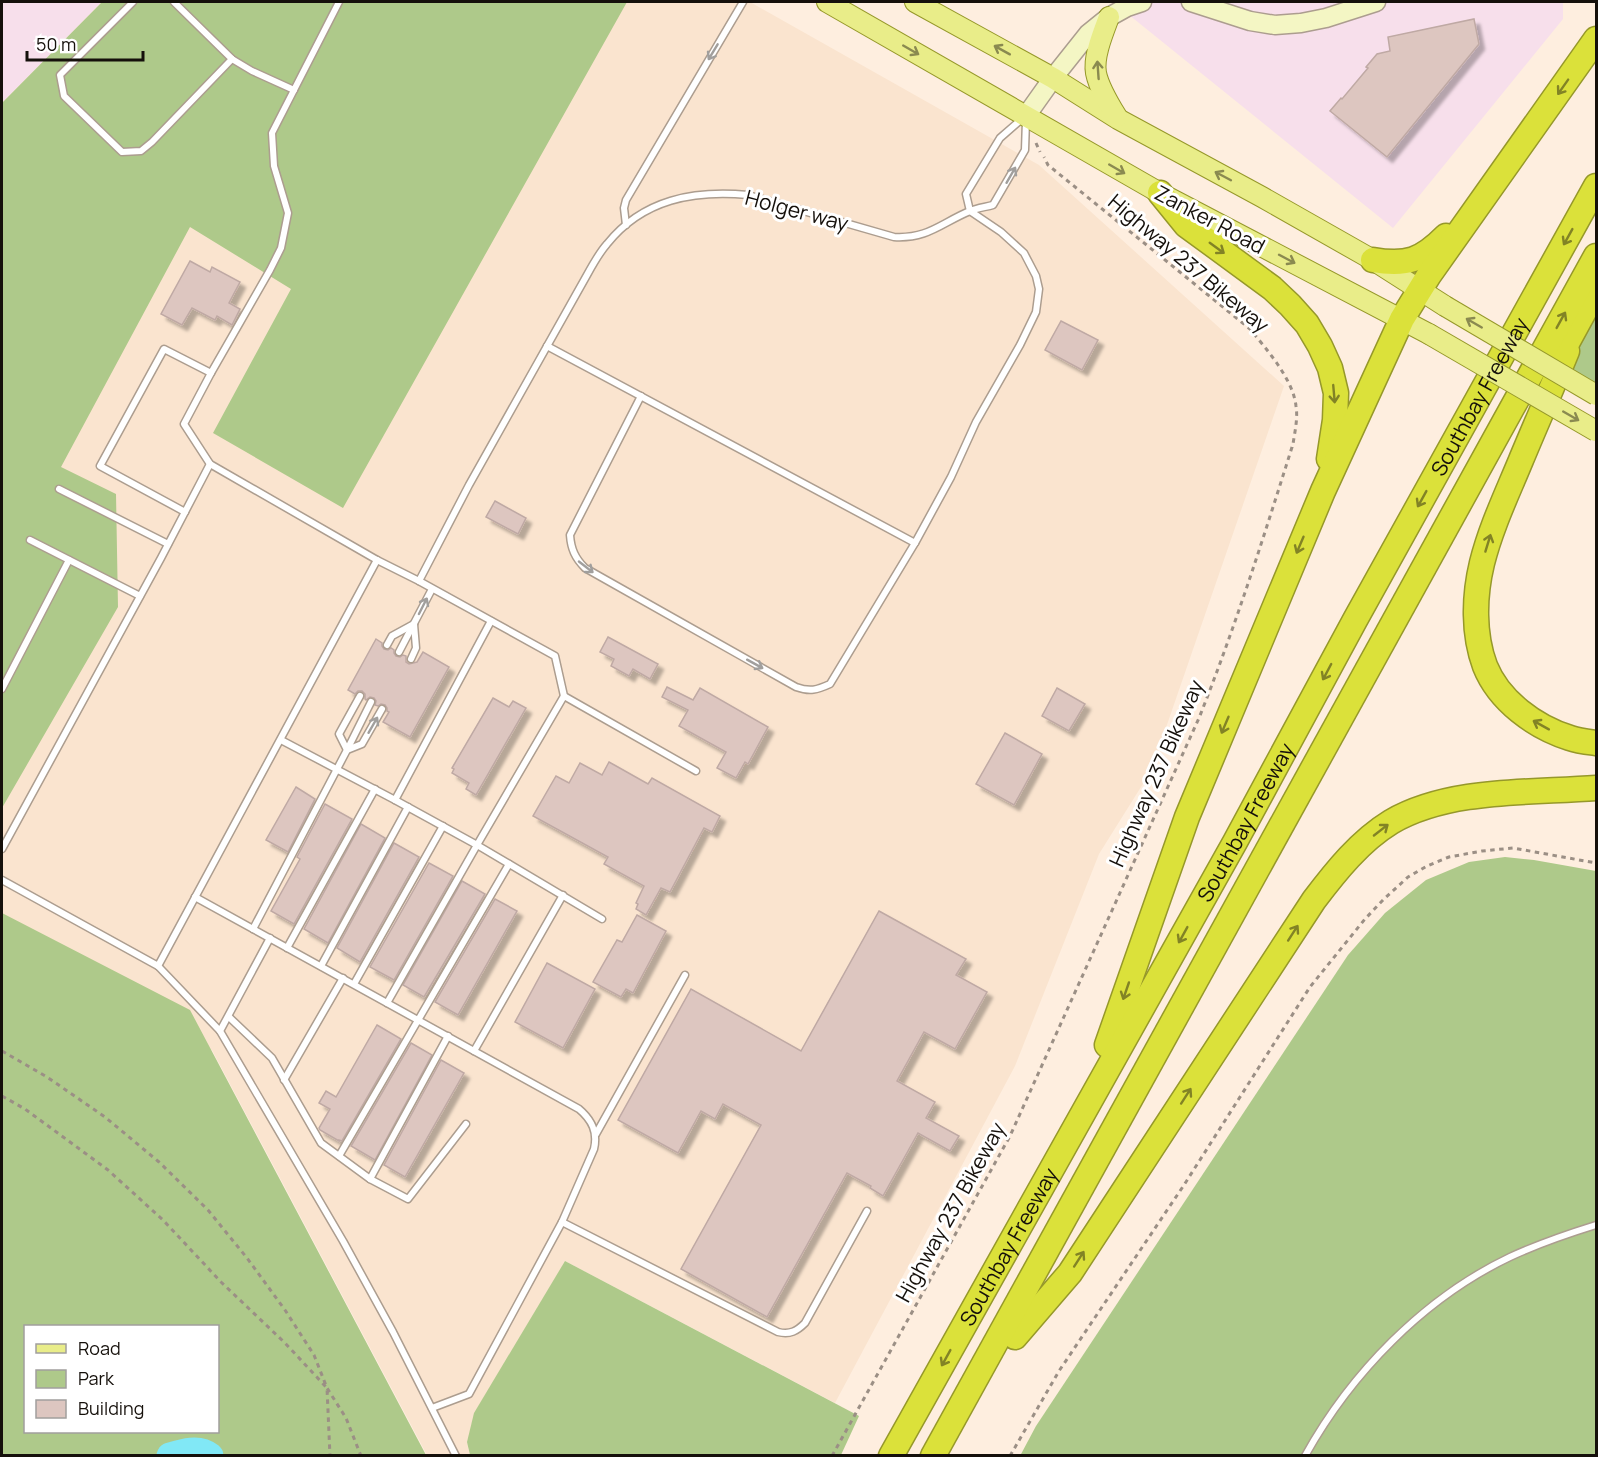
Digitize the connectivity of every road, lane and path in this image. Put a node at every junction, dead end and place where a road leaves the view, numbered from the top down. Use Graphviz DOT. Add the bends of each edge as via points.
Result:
graph roads {
  1 [pos="133,2"];
  2 [pos="174,2"];
  3 [pos="339,2"];
  4 [pos="743,2"];
  5 [pos="827,2"];
  6 [pos="915,2"];
  7 [pos="1142,2"];
  8 [pos="1191,2"];
  9 [pos="1376,2"];
  10 [pos="1109,17"];
  11 [pos="1596,39"];
  12 [pos="232,59"];
  13 [pos="1053,78"];
  14 [pos="294,90"];
  15 [pos="1026,116"];
  16 [pos="1118,119"];
  17 [pos="1044,157"];
  18 [pos="1596,186"];
  19 [pos="1160,193"];
  20 [pos="1484,198"];
  21 [pos="970,211"];
  22 [pos="626,225"];
  23 [pos="1596,256"];
  24 [pos="1373,260"];
  25 [pos="1419,289"];
  26 [pos="1596,290"];
  27 [pos="1402,319"];
  28 [pos="1578,325"];
  29 [pos="547,346"];
  30 [pos="211,374"];
  31 [pos="1596,395"];
  32 [pos="641,396"];
  33 [pos="1596,431"];
  34 [pos="210,464"];
  35 [pos="59,489"];
  36 [pos="1323,491"];
  37 [pos="185,512"];
  38 [pos="30,540"];
  39 [pos="915,543"];
  40 [pos="168,544"];
  41 [pos="69,560"];
  42 [pos="378,560"];
  43 [pos="418,581"];
  44 [pos="432,589"];
  45 [pos="140,596"];
  46 [pos="491,621"];
  47 [pos="414,623"];
  48 [pos="387,645"];
  49 [pos="399,652"];
  50 [pos="411,658"];
  51 [pos="2,689"];
  52 [pos="360,696"];
  53 [pos="564,696"];
  54 [pos="371,702"];
  55 [pos="382,709"];
  56 [pos="281,740"];
  57 [pos="1596,743"];
  58 [pos="347,750"];
  59 [pos="337,770"];
  60 [pos="696,771"];
  61 [pos="1596,788"];
  62 [pos="375,789"];
  63 [pos="394,800"];
  64 [pos="408,807"];
  65 [pos="442,826"];
  66 [pos="477,845"];
  67 [pos="2,849"];
  68 [pos="1596,863"];
  69 [pos="509,864"];
  70 [pos="2,880"];
  71 [pos="563,895"];
  72 [pos="195,897"];
  73 [pos="602,919"];
  74 [pos="253,929"];
  75 [pos="270,938"];
  76 [pos="287,948"];
  77 [pos="158,966"];
  78 [pos="321,966"];
  79 [pos="685,975"];
  80 [pos="343,978"];
  81 [pos="354,984"];
  82 [pos="387,1002"];
  83 [pos="228,1017"];
  84 [pos="418,1019"];
  85 [pos="220,1031"];
  86 [pos="448,1036"];
  87 [pos="2,1051"];
  88 [pos="474,1051"];
  89 [pos="284,1080"];
  90 [pos="2,1096"];
  91 [pos="1087,1105"];
  92 [pos="466,1124"];
  93 [pos="596,1134"];
  94 [pos="339,1156"];
  95 [pos="370,1179"];
  96 [pos="867,1211"];
  97 [pos="562,1222"];
  98 [pos="1596,1225"];
  99 [pos="1015,1337"];
  100 [pos="327,1388"];
  101 [pos="432,1408"];
  102 [pos="330,1455"];
  103 [pos="361,1455"];
  104 [pos="456,1455"];
  105 [pos="832,1455"];
  106 [pos="891,1455"];
  107 [pos="933,1455"];
  108 [pos="949,1455"];
  109 [pos="1010,1455"];
  110 [pos="1305,1455"];
  1 -- 12 [label="lane" via="60,75 64,96 122,152 141,151 152,142"];
  2 -- 12 [label="lane"];
  3 -- 14 [label="lane"];
  4 -- 22 [label="lane, one-way" via="626,200"];
  5 -- 15 [label="main road, Zanker Road, one-way"];
  13 -- 6 [label="main road, Zanker Road, one-way"];
  7 -- 10 [label="street"];
  8 -- 9 [label="street" via="1275,25 1326,18"];
  10 -- 13 [label="street" via="1088,34"];
  16 -- 10 [label="main road, one-way" via="1096,69"];
  11 -- 20 [label="highway, one-way"];
  12 -- 14 [label="lane"];
  13 -- 15 [label="street"];
  13 -- 16 [label="main road, Zanker Road"];
  14 -- 30 [label="lane" via="272,134 274,166 288,213 281,248"];
  15 -- 19 [label="main road, Zanker Road, one-way"];
  15 -- 21 [label="lane" via="1000,138 966,194"];
  21 -- 15 [label="lane, one-way" via="993,205 1025,150"];
  24 -- 16 [label="main road, Zanker Road, one-way"];
  17 -- 105 [label="path, Highway 237 Bikeway" via="1048,165 1250,329 1291,387 1297,424 1218,668 1010,1136"];
  18 -- 91 [label="highway, Southbay Freeway, one-way"];
  19 -- 27 [label="main road, Zanker Road, one-way"];
  19 -- 36 [label="highway, one-way" via="1186,225 1290,305 1320,346 1336,393"];
  20 -- 24 [label="highway" via="1419,257 1400,263"];
  20 -- 25 [label="highway"];
  21 -- 22 [label="lane, Holger way" via="908,238 748,195 713,193 657,205"];
  21 -- 39 [label="lane" via="1024,253 1036,276 1038,301 1020,345"];
  22 -- 29 [label="lane, Holger way" via="605,245"];
  107 -- 23 [label="highway, one-way"];
  24 -- 25 [label="main road, Zanker Road"];
  25 -- 27 [label="highway"];
  31 -- 25 [label="main road, Zanker Road, one-way, bridge"];
  26 -- 28 [label="highway"];
  27 -- 33 [label="main road, Zanker Road, one-way, bridge"];
  27 -- 36 [label="highway"];
  57 -- 28 [label="highway, one-way" via="1543,727 1519,711 1486,668 1477,637 1482,564 1495,523"];
  28 -- 99 [label="highway" via="1471,507"];
  29 -- 32 [label="lane"];
  29 -- 43 [label="lane, Holger way"];
  30 -- 34 [label="lane" via="184,424"];
  30 -- 37 [label="lane" via="164,349 100,466"];
  32 -- 39 [label="lane"];
  32 -- 39 [label="lane, one-way" via="570,535 576,559 585,568 796,687 808,691 830,684"];
  34 -- 37 [label="lane"];
  34 -- 42 [label="lane"];
  35 -- 40 [label="lane"];
  36 -- 91 [label="highway, one-way" via="1187,817"];
  37 -- 40 [label="lane"];
  38 -- 41 [label="lane"];
  40 -- 45 [label="lane"];
  41 -- 45 [label="lane"];
  41 -- 51 [label="lane"];
  42 -- 43 [label="lane"];
  42 -- 56 [label="lane"];
  43 -- 44 [label="lane"];
  44 -- 46 [label="lane"];
  47 -- 44 [label="lane, one-way"];
  45 -- 67 [label="lane"];
  46 -- 53 [label="lane" via="555,656"];
  46 -- 63 [label="lane"];
  47 -- 48 [label="lane" via="392,636"];
  47 -- 49 [label="lane"];
  47 -- 50 [label="lane" via="416,648"];
  52 -- 58 [label="lane" via="339,734"];
  53 -- 60 [label="lane"];
  53 -- 66 [label="lane"];
  54 -- 58 [label="lane"];
  58 -- 55 [label="lane, one-way" via="362,744"];
  56 -- 59 [label="lane"];
  56 -- 72 [label="lane"];
  58 -- 59 [label="lane"];
  59 -- 62 [label="lane"];
  59 -- 74 [label="lane"];
  99 -- 61 [label="highway, one-way" via="1070,1273 1314,900 1363,844 1390,823 1419,808 1487,795"];
  62 -- 63 [label="lane"];
  62 -- 76 [label="lane"];
  63 -- 64 [label="lane"];
  64 -- 65 [label="lane"];
  64 -- 78 [label="lane"];
  65 -- 66 [label="lane"];
  65 -- 81 [label="lane"];
  66 -- 69 [label="lane"];
  66 -- 82 [label="lane"];
  68 -- 109 [label="path" via="1513,848 1449,857 1408,877 1365,918 1310,987 1059,1371"];
  69 -- 71 [label="lane"];
  69 -- 84 [label="lane"];
  70 -- 77 [label="lane"];
  71 -- 73 [label="lane"];
  71 -- 88 [label="lane"];
  72 -- 74 [label="lane"];
  72 -- 77 [label="lane"];
  74 -- 75 [label="lane"];
  75 -- 76 [label="lane"];
  75 -- 83 [label="lane"];
  76 -- 78 [label="lane"];
  77 -- 85 [label="lane"];
  78 -- 80 [label="lane"];
  79 -- 93 [label="lane"];
  80 -- 81 [label="lane"];
  80 -- 89 [label="lane"];
  81 -- 82 [label="lane"];
  82 -- 84 [label="lane"];
  83 -- 85 [label="lane"];
  83 -- 89 [label="lane" via="272,1058"];
  84 -- 86 [label="lane"];
  84 -- 94 [label="lane"];
  85 -- 101 [label="lane" via="343,1240"];
  86 -- 88 [label="lane"];
  86 -- 95 [label="lane"];
  87 -- 100 [label="path" via="105,1117 208,1210 285,1310 314,1355"];
  88 -- 93 [label="lane" via="579,1109"];
  89 -- 94 [label="lane" via="321,1143"];
  90 -- 100 [label="path" via="117,1177"];
  91 -- 106 [label="highway, Southbay Freeway, one-way"];
  92 -- 95 [label="lane" via="408,1199"];
  93 -- 97 [label="lane" via="594,1149"];
  94 -- 95 [label="lane"];
  96 -- 97 [label="lane" via="805,1323 785,1334"];
  97 -- 101 [label="lane" via="469,1394"];
  98 -- 110 [label="lane" via="1509,1258 1424,1312 1383,1350 1345,1394"];
  99 -- 108 [label="highway"];
  100 -- 102 [label="path"];
  100 -- 103 [label="path" via="346,1418"];
  101 -- 104 [label="lane"];
}
